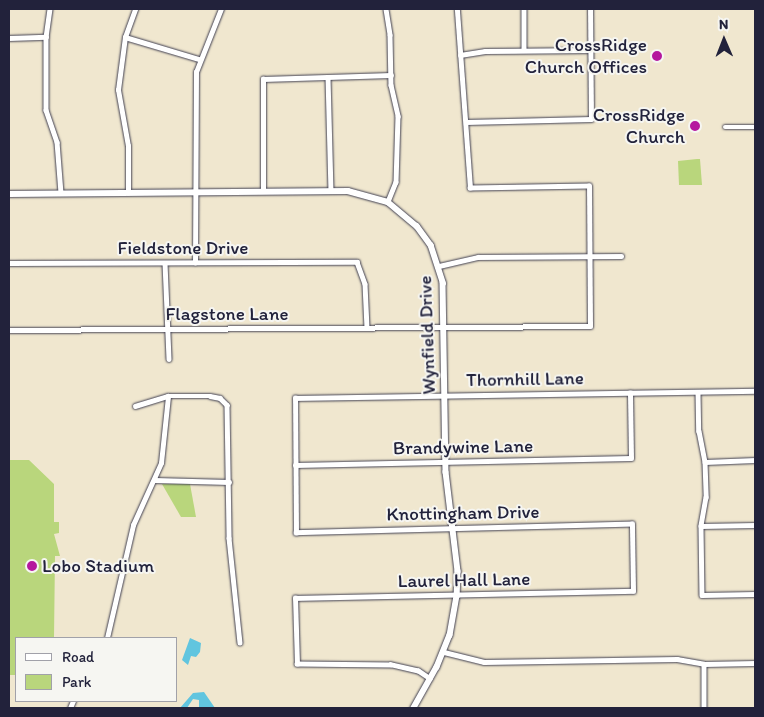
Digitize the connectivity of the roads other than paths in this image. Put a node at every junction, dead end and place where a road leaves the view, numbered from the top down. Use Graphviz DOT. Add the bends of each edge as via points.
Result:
graph roads {
  1 [pos="50,9"];
  2 [pos="135,9"];
  3 [pos="221,9"];
  4 [pos="386,9"];
  5 [pos="457,9"];
  6 [pos="524,9"];
  7 [pos="590,9"];
  8 [pos="46,37"];
  9 [pos="125,37"];
  10 [pos="9,38"];
  11 [pos="524,50"];
  12 [pos="591,50"];
  13 [pos="460,55"];
  14 [pos="199,59"];
  15 [pos="391,75"];
  16 [pos="328,77"];
  17 [pos="466,122"];
  18 [pos="725,127"];
  19 [pos="755,127"];
  20 [pos="331,190"];
  21 [pos="263,191"];
  22 [pos="128,192"];
  23 [pos="196,192"];
  24 [pos="61,193"];
  25 [pos="9,194"];
  26 [pos="388,202"];
  27 [pos="590,256"];
  28 [pos="621,256"];
  29 [pos="195,262"];
  30 [pos="9,263"];
  31 [pos="165,263"];
  32 [pos="439,266"];
  33 [pos="367,328"];
  34 [pos="444,328"];
  35 [pos="169,329"];
  36 [pos="9,330"];
  37 [pos="169,360"];
  38 [pos="755,391"];
  39 [pos="698,392"];
  40 [pos="630,393"];
  41 [pos="445,395"];
  42 [pos="168,396"];
  43 [pos="135,406"];
  44 [pos="755,460"];
  45 [pos="446,462"];
  46 [pos="705,462"];
  47 [pos="295,465"];
  48 [pos="156,480"];
  49 [pos="229,482"];
  50 [pos="755,525"];
  51 [pos="701,526"];
  52 [pos="452,528"];
  53 [pos="633,591"];
  54 [pos="755,594"];
  55 [pos="457,596"];
  56 [pos="107,637"];
  57 [pos="240,642"];
  58 [pos="444,652"];
  59 [pos="755,663"];
  60 [pos="704,664"];
  61 [pos="430,679"];
  62 [pos="414,708"];
  63 [pos="704,708"];
  1 -- 8 [label="street"];
  2 -- 9 [label="street"];
  3 -- 14 [label="street"];
  4 -- 15 [label="street"];
  5 -- 13 [label="street"];
  6 -- 11 [label="street"];
  7 -- 12 [label="street"];
  8 -- 10 [label="street"];
  8 -- 24 [label="street" via="46,110 57,142"];
  9 -- 14 [label="street"];
  9 -- 22 [label="street" via="118,90 128,146"];
  11 -- 12 [label="street"];
  11 -- 13 [label="street"];
  12 -- 17 [label="street" via="591,119"];
  13 -- 17 [label="street"];
  14 -- 23 [label="street" via="196,72"];
  15 -- 16 [label="street"];
  15 -- 26 [label="street" via="398,116 398,162 396,182"];
  16 -- 20 [label="street"];
  16 -- 21 [label="street" via="263,79"];
  17 -- 27 [label="street" via="470,188 590,186"];
  18 -- 19 [label="street"];
  20 -- 21 [label="street, Wynfield Drive"];
  20 -- 26 [label="street, Wynfield Drive" via="366,194"];
  21 -- 23 [label="street, Wynfield Drive"];
  22 -- 23 [label="street, Wynfield Drive"];
  22 -- 24 [label="street, Wynfield Drive"];
  23 -- 29 [label="street"];
  24 -- 25 [label="street, Wynfield Drive"];
  26 -- 32 [label="street, Wynfield Drive" via="417,226 431,245"];
  27 -- 28 [label="street"];
  27 -- 32 [label="street" via="478,257"];
  27 -- 34 [label="street, Flagstone Lane" via="590,326"];
  29 -- 31 [label="street, Fieldstone Drive"];
  29 -- 33 [label="street, Fieldstone Drive" via="357,262 365,284"];
  30 -- 31 [label="street, Fieldstone Drive"];
  31 -- 35 [label="street"];
  32 -- 34 [label="street, Wynfield Drive"];
  33 -- 34 [label="street, Flagstone Lane"];
  33 -- 35 [label="street, Flagstone Lane"];
  34 -- 41 [label="street, Wynfield Drive"];
  35 -- 36 [label="street, Flagstone Lane"];
  35 -- 37 [label="street"];
  38 -- 39 [label="street, Thornhill Lane"];
  39 -- 40 [label="street, Thornhill Lane"];
  39 -- 46 [label="street" via="699,432"];
  40 -- 41 [label="street, Thornhill Lane"];
  40 -- 45 [label="street, Brandywine Lane" via="631,458"];
  41 -- 45 [label="street, Wynfield Drive"];
  41 -- 47 [label="street, Thornhill Lane" via="295,398"];
  42 -- 43 [label="street"];
  42 -- 48 [label="street" via="162,457"];
  42 -- 49 [label="street" via="214,396 225,402 229,417"];
  44 -- 46 [label="street"];
  45 -- 47 [label="street, Brandywine Lane"];
  45 -- 52 [label="street, Wynfield Drive"];
  46 -- 51 [label="street" via="706,497"];
  47 -- 52 [label="street, Knottingham Drive" via="296,533"];
  48 -- 49 [label="street"];
  48 -- 56 [label="street" via="133,525"];
  49 -- 57 [label="street" via="231,564"];
  50 -- 51 [label="street"];
  51 -- 54 [label="street" via="702,595"];
  52 -- 53 [label="street, Knottingham Drive" via="632,524"];
  52 -- 55 [label="street, Wynfield Drive"];
  53 -- 55 [label="street, Laurel Hall Lane"];
  55 -- 58 [label="street, Wynfield Drive"];
  55 -- 61 [label="street, Laurel Hall Lane" via="295,598 297,664 391,664"];
  58 -- 60 [label="street" via="484,662 677,660"];
  58 -- 61 [label="street, Wynfield Drive"];
  59 -- 60 [label="street"];
  60 -- 63 [label="street"];
  61 -- 62 [label="street, Wynfield Drive"];
}
